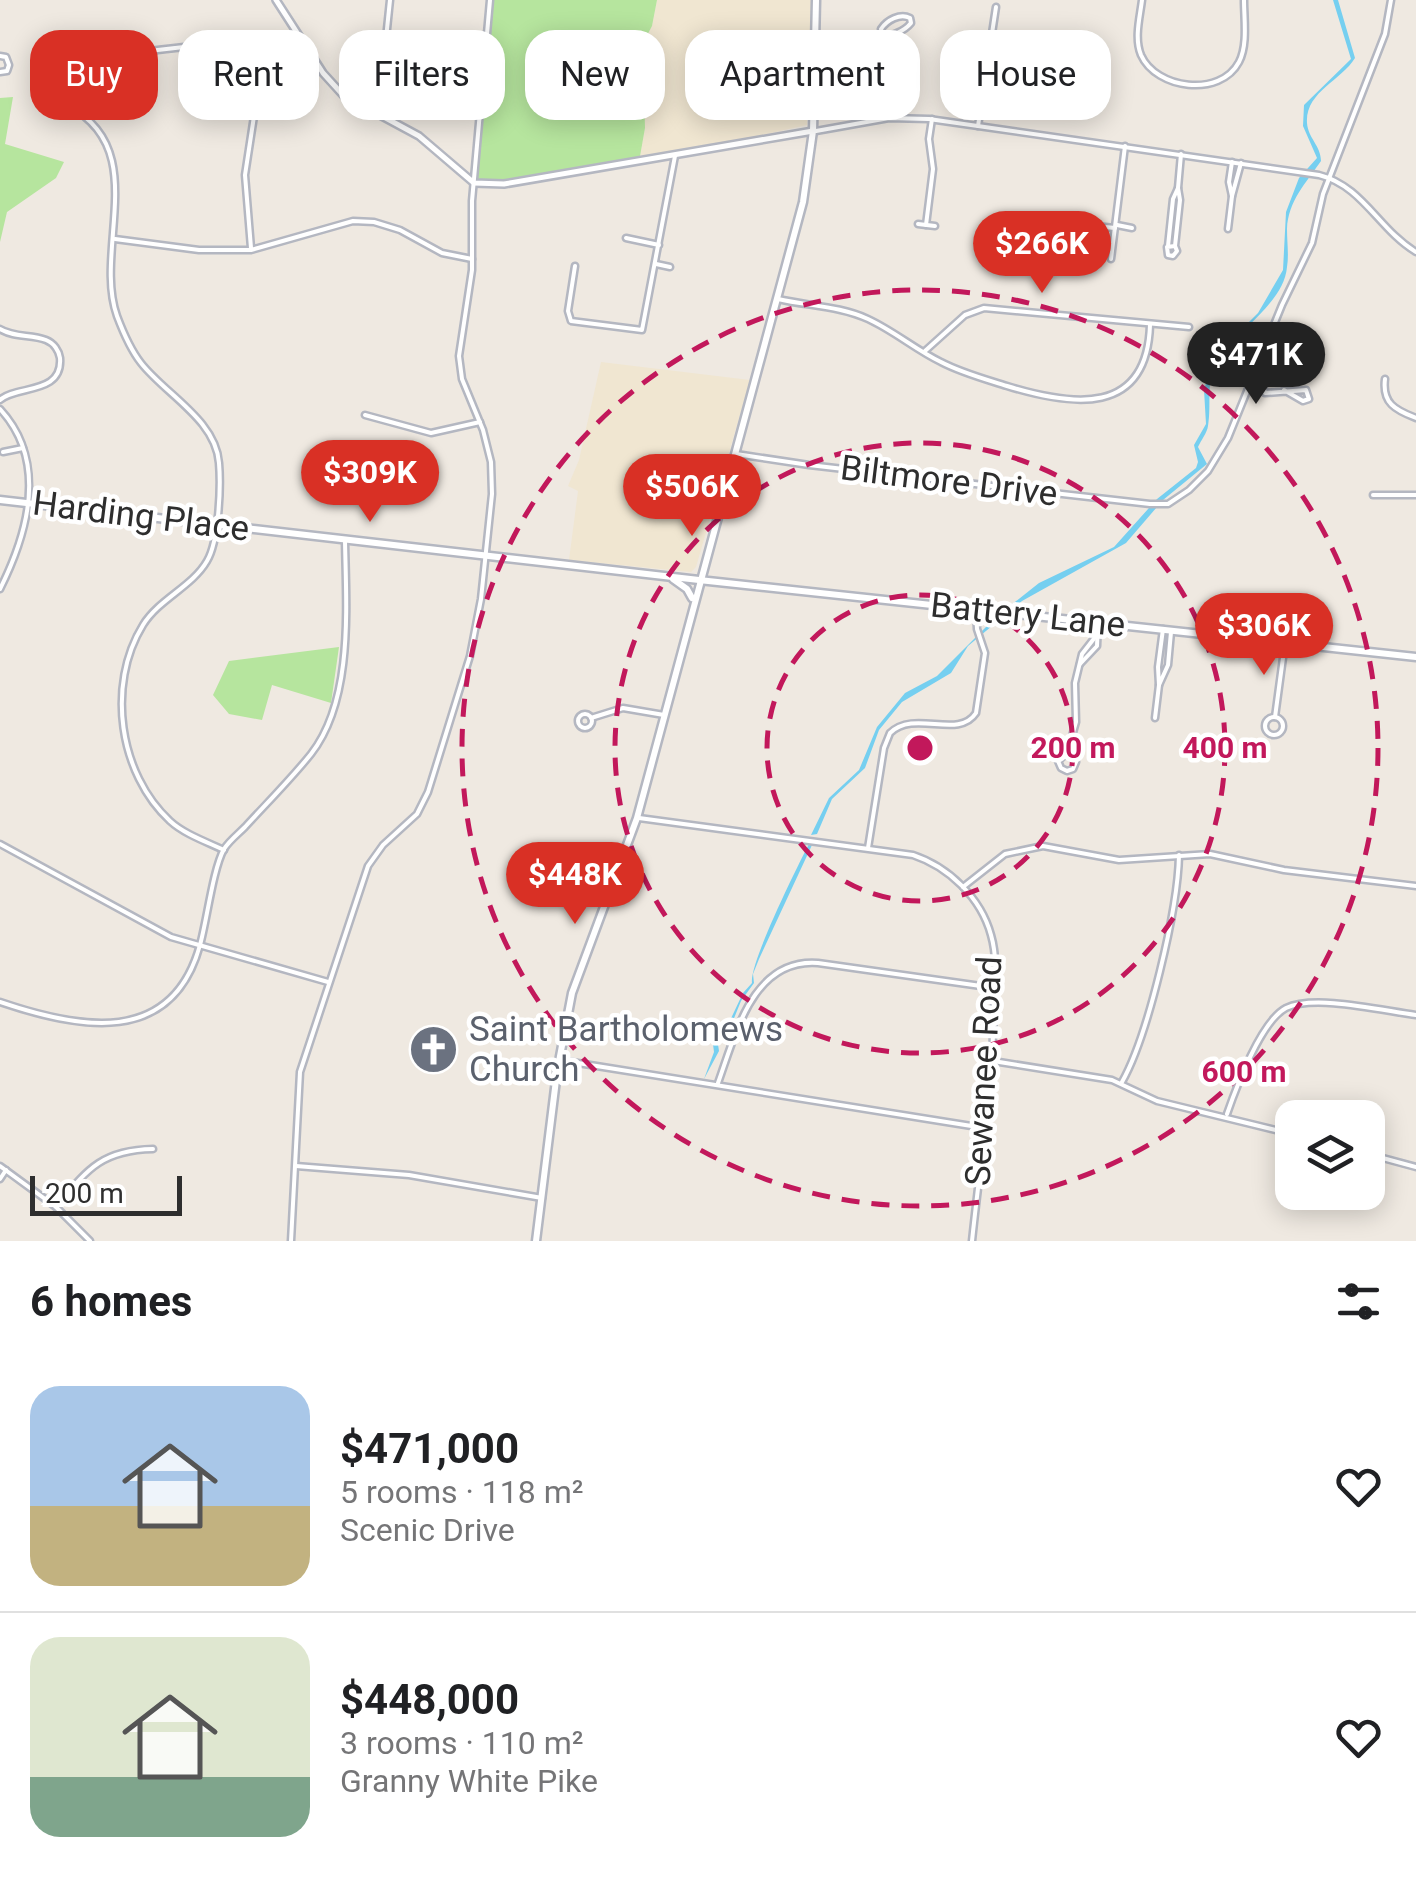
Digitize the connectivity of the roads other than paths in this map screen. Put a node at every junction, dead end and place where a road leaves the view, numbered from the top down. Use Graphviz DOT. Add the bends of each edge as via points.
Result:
graph roads {
  1 [pos="276,0"];
  2 [pos="390,0"];
  3 [pos="490,0"];
  4 [pos="816,0"];
  5 [pos="1142,0"];
  6 [pos="1244,0"];
  7 [pos="1391,0"];
  8 [pos="996,6"];
  9 [pos="295,30"];
  10 [pos="387,30"];
  11 [pos="815,30"];
  12 [pos="884,37"];
  13 [pos="0,56"];
  14 [pos="319,65"];
  15 [pos="0,72"];
  16 [pos="339,92"];
  17 [pos="932,119"];
  18 [pos="85,120"];
  19 [pos="254,120"];
  20 [pos="388,120"];
  21 [pos="813,120"];
  22 [pos="978,126"];
  23 [pos="813,131"];
  24 [pos="1124,146"];
  25 [pos="1181,154"];
  26 [pos="675,156"];
  27 [pos="1232,162"];
  28 [pos="1241,163"];
  29 [pos="1330,178"];
  30 [pos="474,182"];
  31 [pos="1232,196"];
  32 [pos="918,224"];
  33 [pos="926,225"];
  34 [pos="935,226"];
  35 [pos="1094,226"];
  36 [pos="1115,226"];
  37 [pos="1132,228"];
  38 [pos="1228,229"];
  39 [pos="626,238"];
  40 [pos="113,239"];
  41 [pos="659,245"];
  42 [pos="1171,246"];
  43 [pos="252,250"];
  44 [pos="1416,252"];
  45 [pos="472,258"];
  46 [pos="1111,259"];
  47 [pos="656,264"];
  48 [pos="575,266"];
  49 [pos="670,268"];
  50 [pos="778,299"];
  51 [pos="1150,325"];
  52 [pos="1189,327"];
  53 [pos="0,329"];
  54 [pos="924,352"];
  55 [pos="1256,373"];
  56 [pos="1385,379"];
  57 [pos="1284,390"];
  58 [pos="0,400"];
  59 [pos="0,409"];
  60 [pos="365,416"];
  61 [pos="1416,418"];
  62 [pos="480,422"];
  63 [pos="0,445"];
  64 [pos="24,448"];
  65 [pos="734,453"];
  66 [pos="2,455"];
  67 [pos="1374,495"];
  68 [pos="1416,495"];
  69 [pos="0,500"];
  70 [pos="28,503"];
  71 [pos="216,525"];
  72 [pos="346,540"];
  73 [pos="486,556"];
  74 [pos="668,576"];
  75 [pos="699,580"];
  76 [pos="0,590"];
  77 [pos="693,602"];
  78 [pos="976,610"];
  79 [pos="1098,623"];
  80 [pos="1167,630"];
  81 [pos="1096,636"];
  82 [pos="1286,643"];
  83 [pos="1416,656"];
  84 [pos="1080,664"];
  85 [pos="1159,684"];
  86 [pos="664,716"];
  87 [pos="591,718"];
  88 [pos="1155,718"];
  89 [pos="1275,718"];
  90 [pos="1068,753"];
  91 [pos="637,818"];
  92 [pos="0,844"];
  93 [pos="868,848"];
  94 [pos="224,850"];
  95 [pos="1179,855"];
  96 [pos="1416,886"];
  97 [pos="963,887"];
  98 [pos="200,946"];
  99 [pos="328,982"];
  100 [pos="995,988"];
  101 [pos="0,1002"];
  102 [pos="1416,1015"];
  103 [pos="559,1060"];
  104 [pos="991,1061"];
  105 [pos="1121,1083"];
  106 [pos="717,1085"];
  107 [pos="1226,1116"];
  108 [pos="984,1128"];
  109 [pos="1275,1129"];
  110 [pos="153,1149"];
  111 [pos="1385,1159"];
  112 [pos="0,1166"];
  113 [pos="296,1166"];
  114 [pos="1416,1167"];
  115 [pos="6,1170"];
  116 [pos="0,1179"];
  117 [pos="542,1198"];
  118 [pos="56,1207"];
  119 [pos="90,1241"];
  120 [pos="291,1241"];
  121 [pos="536,1241"];
  122 [pos="972,1241"];
  1 -- 9 [label="street"];
  2 -- 10 [label="street"];
  3 -- 30 [label="street"];
  4 -- 11 [label="main road"];
  5 -- 6 [label="street" via="1137,44 1148,66 1167,80 1194,85 1221,80 1241,59"];
  7 -- 29 [label="street" via="1385,34"];
  8 -- 22 [label="street"];
  12 -- 12 [label="street" via="907,28 910,18 885,24"];
  13 -- 15 [label="street" via="10,65"];
  14 -- 16 [label="street"];
  17 -- 22 [label="street"];
  17 -- 23 [label="street" via="889,118"];
  17 -- 33 [label="street"];
  18 -- 40 [label="street" via="108,150 117,194"];
  19 -- 43 [label="street" via="246,175"];
  20 -- 30 [label="street" via="419,136"];
  21 -- 23 [label="main road"];
  22 -- 24 [label="street"];
  23 -- 26 [label="street"];
  23 -- 50 [label="main road"];
  24 -- 25 [label="street"];
  24 -- 36 [label="street"];
  25 -- 27 [label="street"];
  25 -- 42 [label="street"];
  26 -- 30 [label="street" via="504,184"];
  26 -- 41 [label="street"];
  27 -- 28 [label="street"];
  27 -- 31 [label="street"];
  28 -- 29 [label="street"];
  28 -- 31 [label="street"];
  29 -- 44 [label="street" via="1352,190"];
  29 -- 55 [label="street" via="1312,243"];
  30 -- 45 [label="street"];
  31 -- 38 [label="street"];
  32 -- 33 [label="street"];
  33 -- 34 [label="street"];
  35 -- 36 [label="street"];
  36 -- 37 [label="street"];
  36 -- 46 [label="street"];
  39 -- 41 [label="street"];
  40 -- 43 [label="street"];
  40 -- 71 [label="street" via="112,301 123,333 138,361 194,415 220,460"];
  41 -- 47 [label="street"];
  43 -- 45 [label="street" via="353,220 400,230 442,254"];
  45 -- 62 [label="street" via="460,364"];
  47 -- 48 [label="street" via="639,331 570,319"];
  47 -- 49 [label="street"];
  50 -- 54 [label="street" via="862,316"];
  50 -- 65 [label="main road"];
  51 -- 52 [label="street"];
  51 -- 54 [label="street" via="984,308 965,315"];
  51 -- 54 [label="street" via="1135,378 1117,394 1094,400 1023,390"];
  53 -- 58 [label="street" via="46,339 60,356 52,380"];
  55 -- 57 [label="street" via="1264,392"];
  55 -- 65 [label="street, Biltmore Drive" via="1214,462 1190,490 1163,505"];
  56 -- 61 [label="street" via="1388,402"];
  59 -- 64 [label="street"];
  60 -- 62 [label="street" via="435,433"];
  62 -- 73 [label="street" via="492,481"];
  63 -- 66 [label="street"];
  64 -- 66 [label="street"];
  64 -- 70 [label="street"];
  65 -- 75 [label="main road"];
  67 -- 68 [label="street"];
  69 -- 70 [label="main road, Harding Place"];
  70 -- 71 [label="main road, Harding Place"];
  70 -- 76 [label="street" via="20,550"];
  71 -- 72 [label="main road, Harding Place"];
  71 -- 94 [label="street" via="210,558 144,624 124,675 122,710 140,785 172,824"];
  72 -- 73 [label="main road, Harding Place"];
  72 -- 94 [label="street" via="345,646 330,716 314,751"];
  73 -- 74 [label="main road, Harding Place"];
  73 -- 99 [label="street" via="472,645 430,786 416,814 368,866"];
  74 -- 75 [label="main road, Harding Place"];
  74 -- 77 [label="main road"];
  75 -- 77 [label="main road"];
  75 -- 78 [label="main road, Battery Lane"];
  77 -- 86 [label="main road"];
  78 -- 79 [label="main road, Battery Lane"];
  78 -- 93 [label="street" via="985,660 974,717 962,724 916,721 896,727 884,744"];
  79 -- 80 [label="main road, Battery Lane"];
  79 -- 81 [label="street"];
  80 -- 82 [label="main road, Battery Lane"];
  80 -- 85 [label="street"];
  80 -- 85 [label="street" via="1168,666"];
  81 -- 84 [label="street"];
  81 -- 84 [label="street" via="1096,648"];
  82 -- 83 [label="main road, Battery Lane"];
  82 -- 89 [label="street"];
  84 -- 90 [label="street"];
  85 -- 88 [label="street"];
  86 -- 87 [label="street" via="630,708"];
  86 -- 91 [label="main road"];
  91 -- 93 [label="street, Sewanee Road"];
  91 -- 103 [label="main road" via="579,970"];
  92 -- 98 [label="street" via="118,910"];
  93 -- 97 [label="street, Sewanee Road" via="924,859"];
  94 -- 98 [label="street"];
  95 -- 96 [label="street"];
  95 -- 97 [label="street" via="1120,860 1031,847 998,858"];
  95 -- 105 [label="street" via="1157,976"];
  97 -- 100 [label="street, Sewanee Road" via="990,931"];
  98 -- 99 [label="street"];
  98 -- 101 [label="street" via="179,990 134,1020 89,1024"];
  99 -- 113 [label="street" via="300,1072"];
  100 -- 104 [label="street, Sewanee Road"];
  100 -- 106 [label="street" via="818,963 787,965 756,994"];
  102 -- 107 [label="street" via="1317,1003 1287,1008 1268,1024"];
  103 -- 106 [label="street"];
  103 -- 117 [label="main road"];
  104 -- 105 [label="street"];
  104 -- 108 [label="street, Sewanee Road"];
  105 -- 107 [label="street" via="1153,1100"];
  106 -- 108 [label="street"];
  107 -- 109 [label="street"];
  108 -- 122 [label="street, Sewanee Road"];
  110 -- 118 [label="street" via="100,1160"];
  111 -- 114 [label="street"];
  112 -- 115 [label="street"];
  113 -- 117 [label="street" via="410,1175"];
  113 -- 120 [label="street"];
  115 -- 116 [label="street"];
  115 -- 118 [label="street"];
  117 -- 121 [label="main road"];
  118 -- 119 [label="street"];
}
